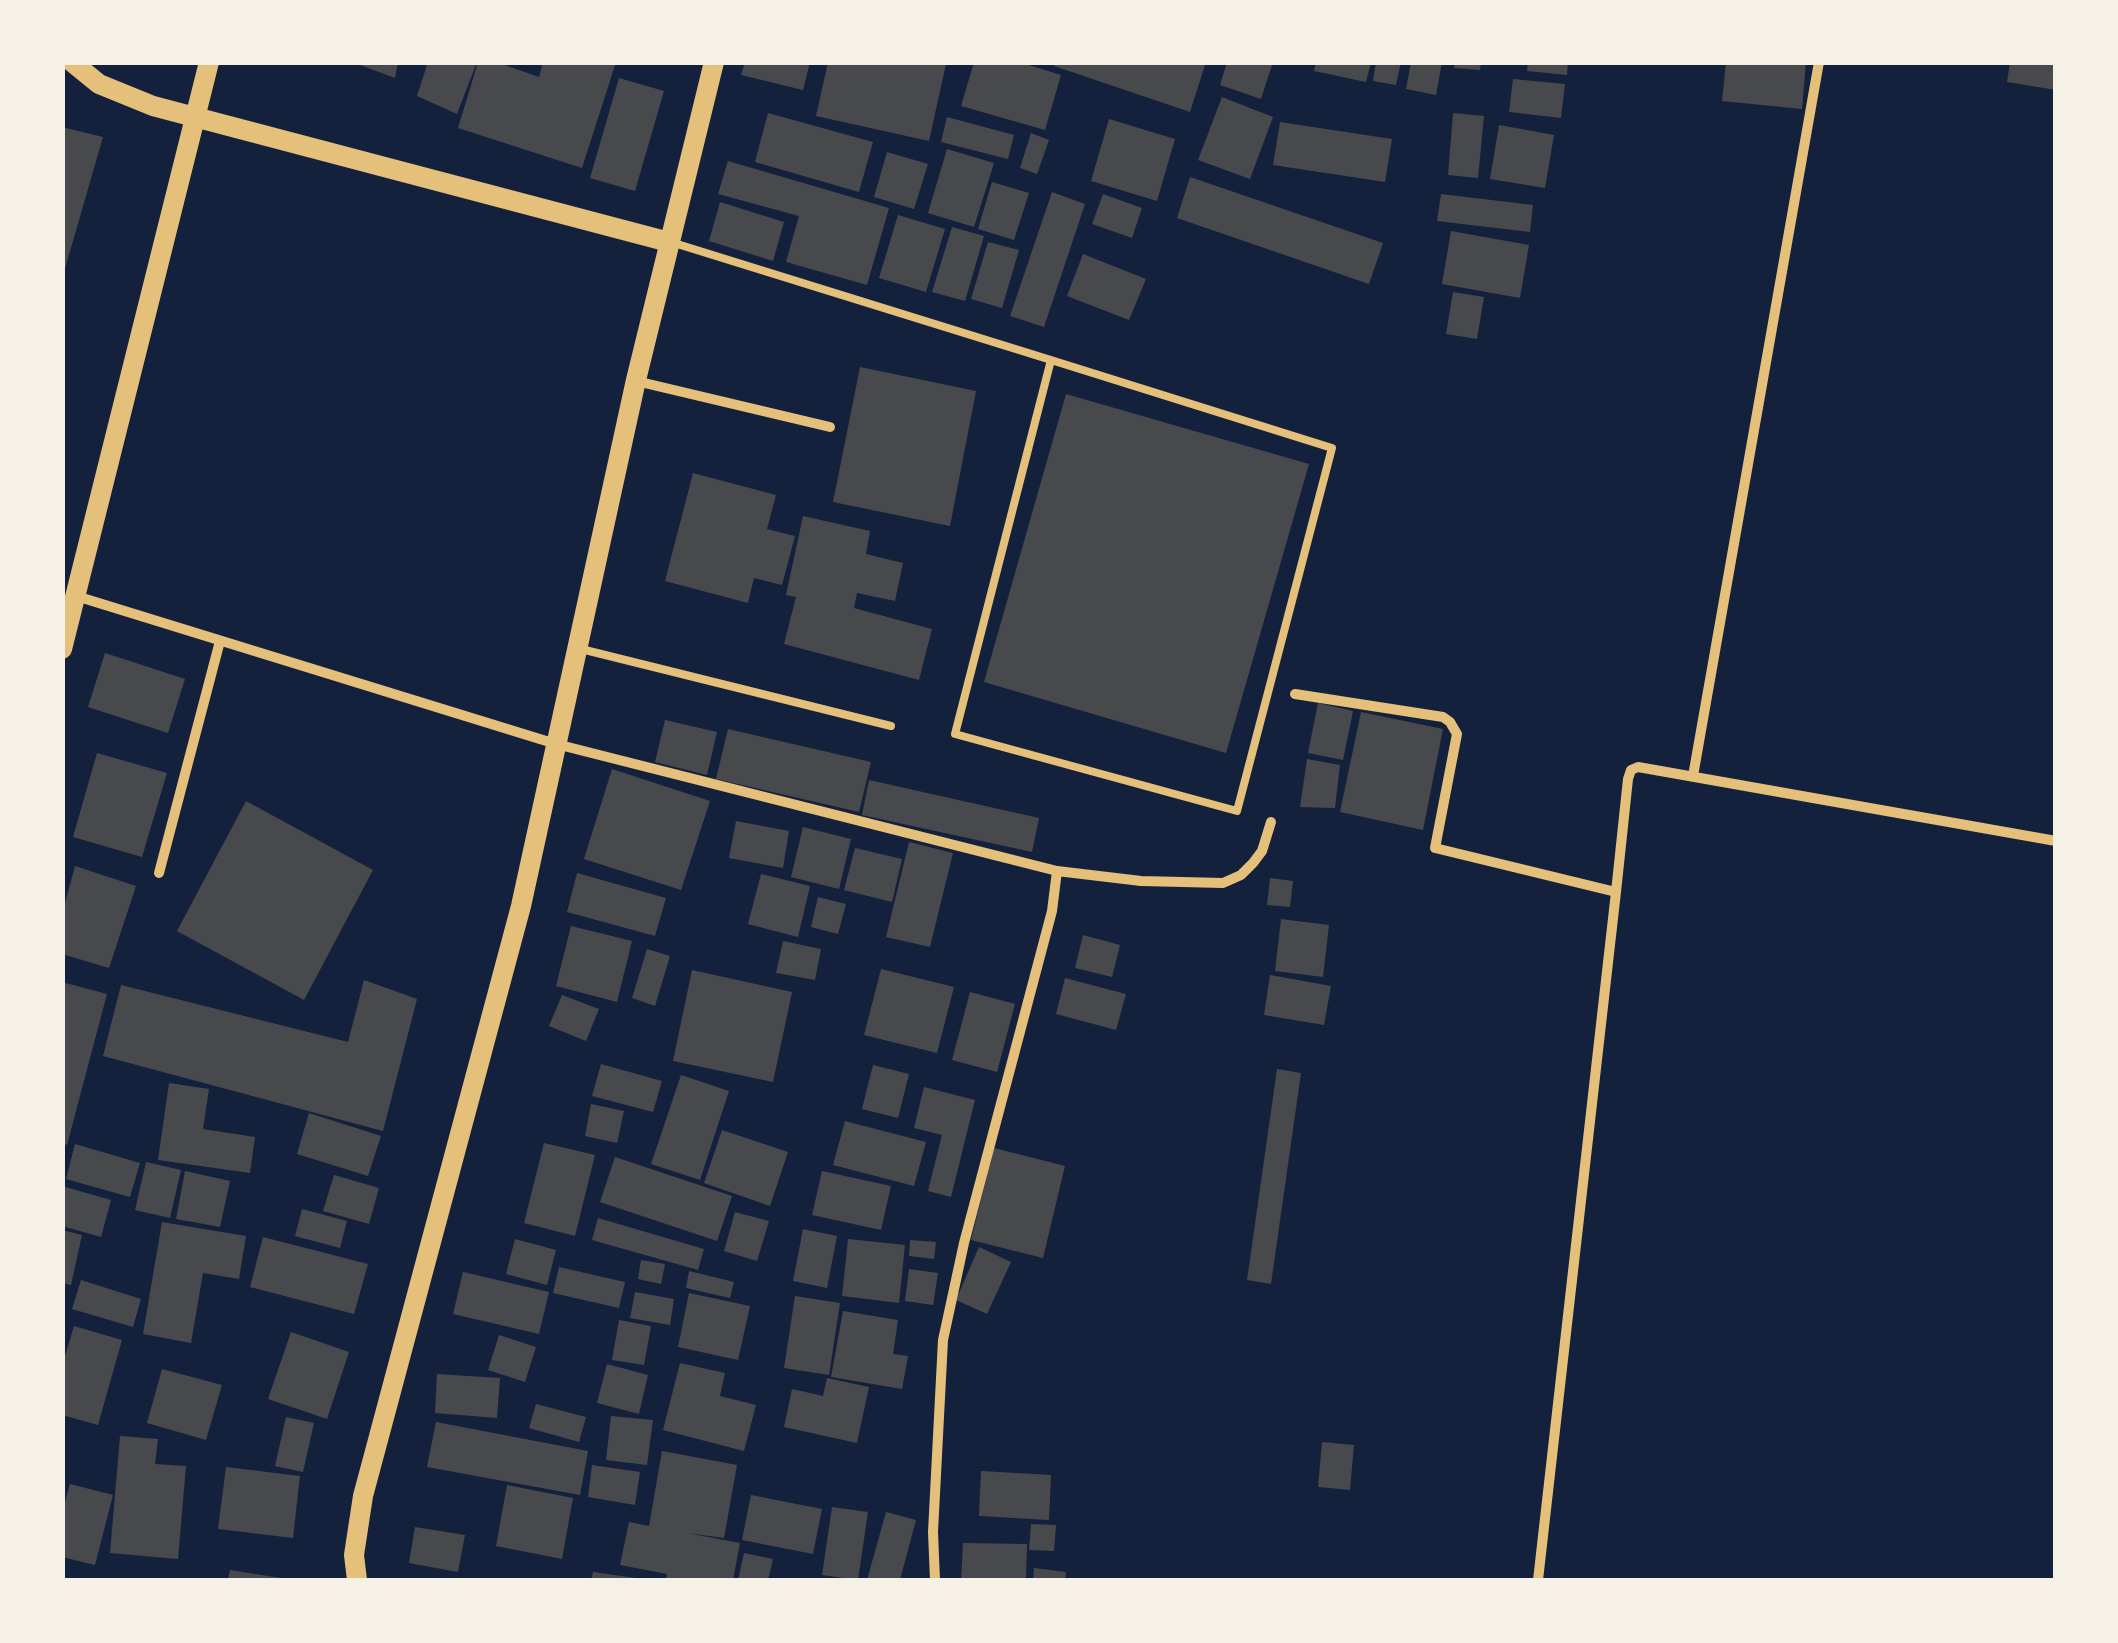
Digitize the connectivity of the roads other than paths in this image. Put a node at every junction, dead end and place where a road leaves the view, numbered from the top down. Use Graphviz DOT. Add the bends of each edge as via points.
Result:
graph roads {
  1 [pos="72,62"];
  2 [pos="209,62"];
  3 [pos="714,62"];
  4 [pos="1819,62"];
  5 [pos="195,118"];
  6 [pos="669,242"];
  7 [pos="1052,360"];
  8 [pos="636,380"];
  9 [pos="830,426"];
  10 [pos="76,596"];
  11 [pos="220,641"];
  12 [pos="576,648"];
  13 [pos="62,650"];
  14 [pos="1295,694"];
  15 [pos="890,726"];
  16 [pos="556,744"];
  17 [pos="1693,776"];
  18 [pos="1271,822"];
  19 [pos="2056,841"];
  20 [pos="1058,870"];
  21 [pos="159,873"];
  22 [pos="1616,892"];
  23 [pos="357,1580"];
  24 [pos="935,1580"];
  25 [pos="1538,1580"];
  1 -- 5 [label="main road" via="99,84"];
  2 -- 5 [label="main road"];
  3 -- 6 [label="main road"];
  4 -- 17 [label="street"];
  5 -- 6 [label="main road"];
  5 -- 10 [label="main road"];
  6 -- 7 [label="lane"];
  6 -- 8 [label="main road"];
  7 -- 7 [label="lane" via="1332,448 1236,811 955,734"];
  8 -- 9 [label="street"];
  8 -- 12 [label="main road"];
  10 -- 11 [label="street"];
  10 -- 13 [label="main road"];
  11 -- 16 [label="street"];
  11 -- 21 [label="street"];
  12 -- 15 [label="lane"];
  12 -- 16 [label="main road"];
  14 -- 22 [label="street" via="1450,722 1457,734 1436,848"];
  16 -- 20 [label="street"];
  16 -- 23 [label="main road" via="520,906 363,1496"];
  17 -- 19 [label="street"];
  17 -- 22 [label="street" via="1631,770"];
  18 -- 20 [label="street" via="1262,851 1241,875 1223,883"];
  20 -- 24 [label="street" via="942,1340"];
  22 -- 25 [label="street"];
}
